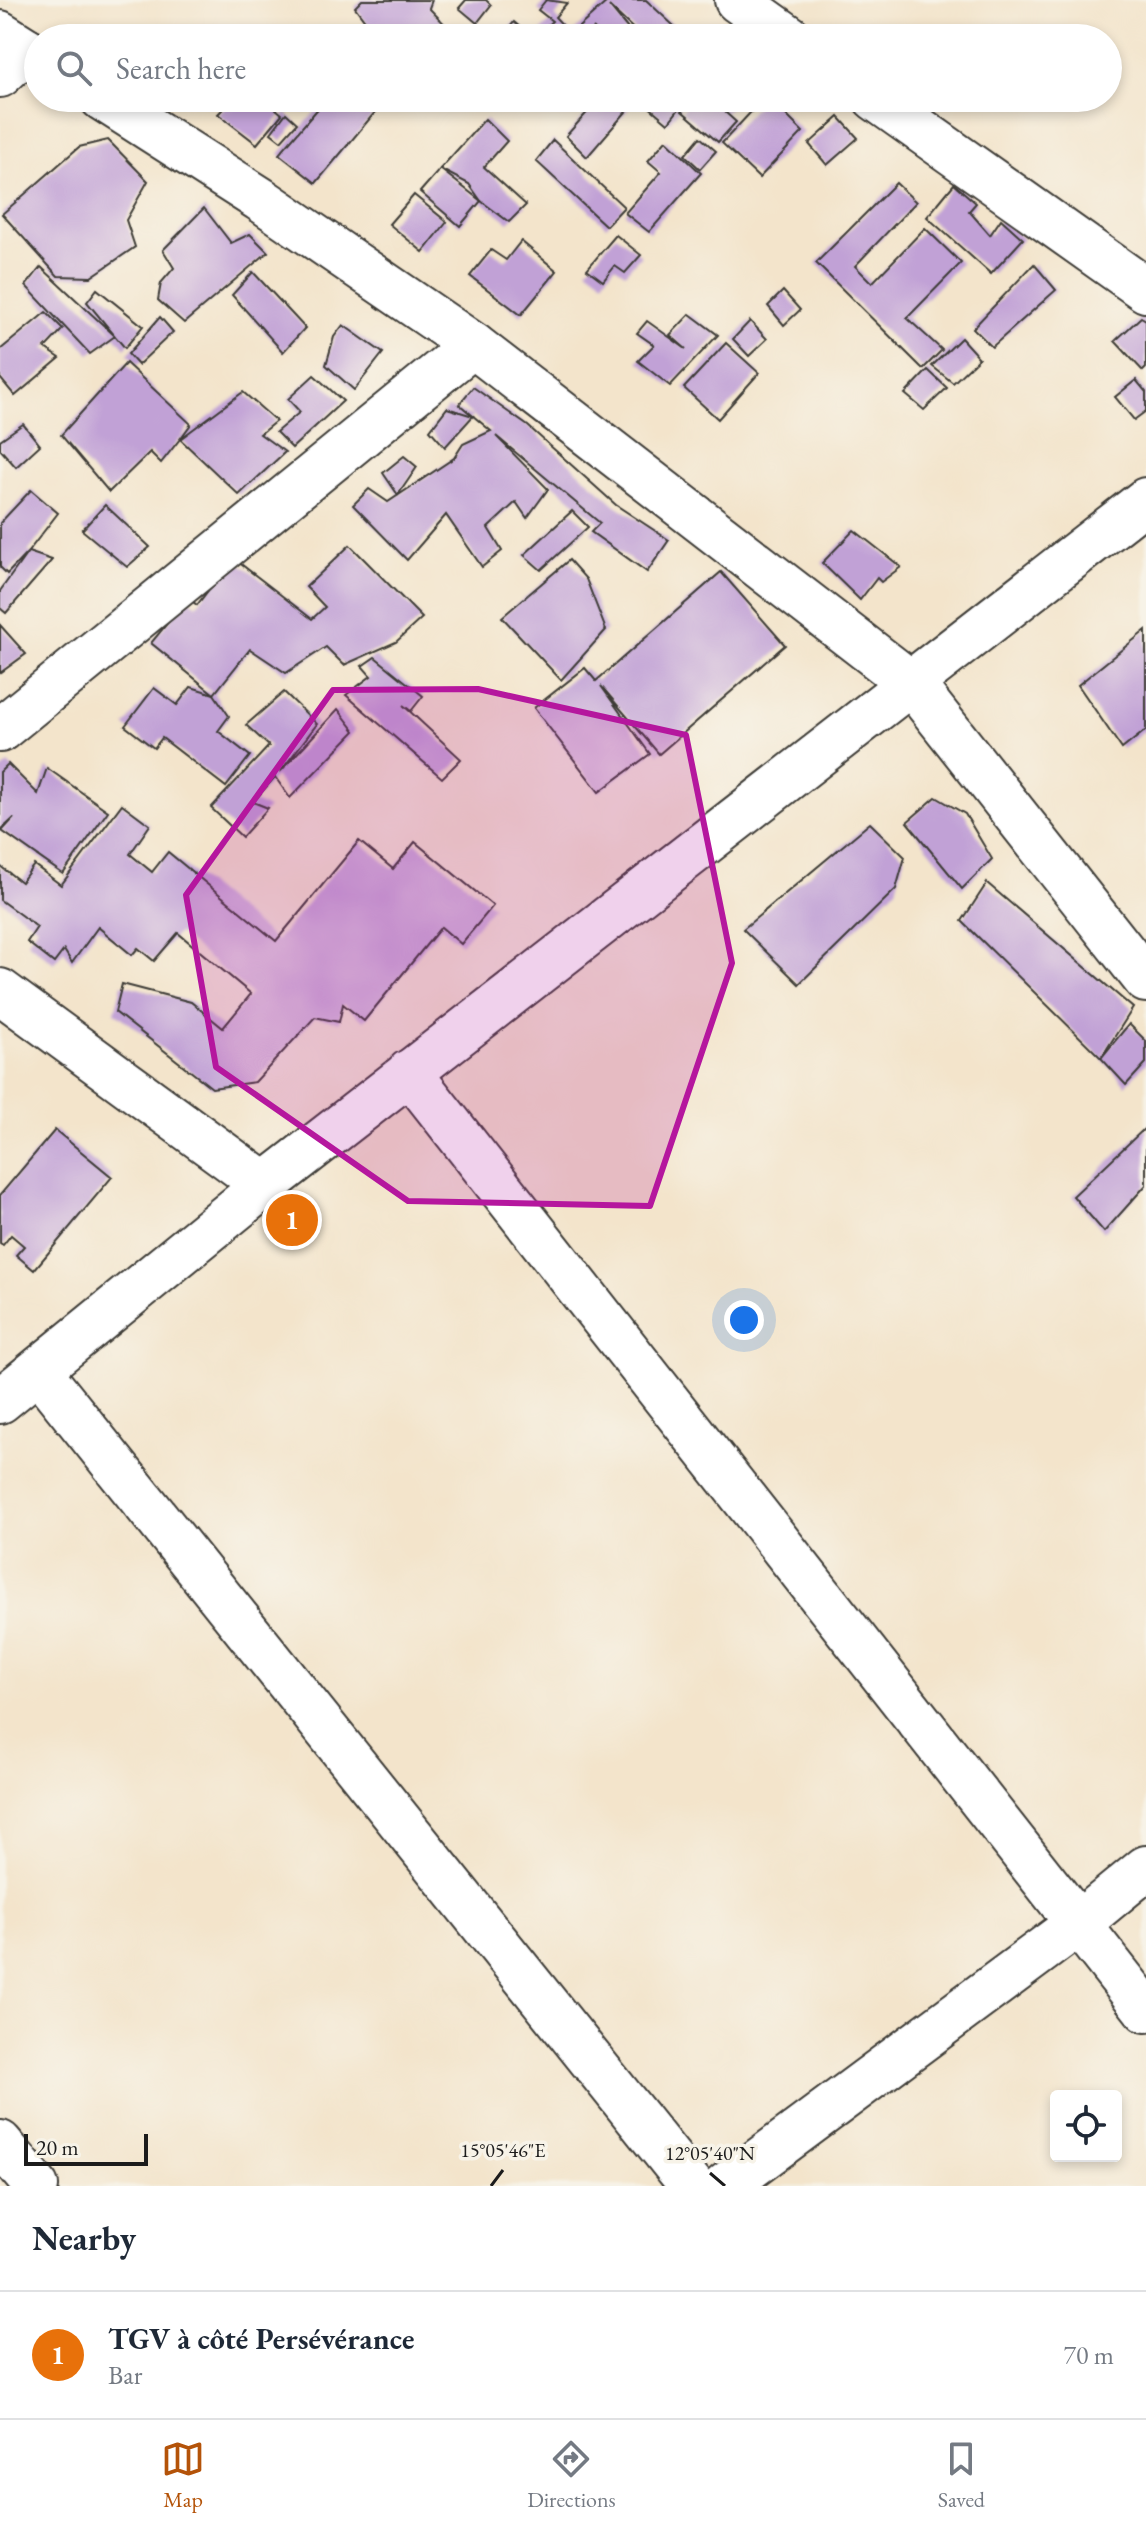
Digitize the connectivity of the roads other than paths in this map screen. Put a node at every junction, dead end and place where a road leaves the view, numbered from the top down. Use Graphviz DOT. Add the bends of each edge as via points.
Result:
graph roads {
  1 [pos="737,0"];
  2 [pos="770,24"];
  3 [pos="124,112"];
  4 [pos="895,112"];
  5 [pos="1146,290"];
  6 [pos="473,345"];
  7 [pos="1146,500"];
  8 [pos="912,684"];
  9 [pos="0,730"];
  10 [pos="1146,980"];
  11 [pos="0,991"];
  12 [pos="409,1072"];
  13 [pos="265,1185"];
  14 [pos="39,1371"];
  15 [pos="0,1401"];
  16 [pos="1146,1868"];
  17 [pos="1079,1923"];
  18 [pos="1146,2010"];
  19 [pos="0,2144"];
  20 [pos="36,2186"];
  21 [pos="692,2186"];
  22 [pos="725,2186"];
  1 -- 2 [label="street"];
  3 -- 6 [label="street"];
  4 -- 5 [label="street"];
  6 -- 8 [label="street"];
  6 -- 9 [label="street"];
  7 -- 8 [label="street"];
  8 -- 10 [label="street"];
  8 -- 12 [label="street"];
  11 -- 13 [label="street"];
  12 -- 13 [label="street"];
  12 -- 17 [label="street"];
  13 -- 14 [label="street"];
  14 -- 15 [label="street"];
  14 -- 21 [label="street"];
  16 -- 17 [label="street"];
  17 -- 18 [label="street"];
  17 -- 22 [label="street"];
  19 -- 20 [label="street"];
}
